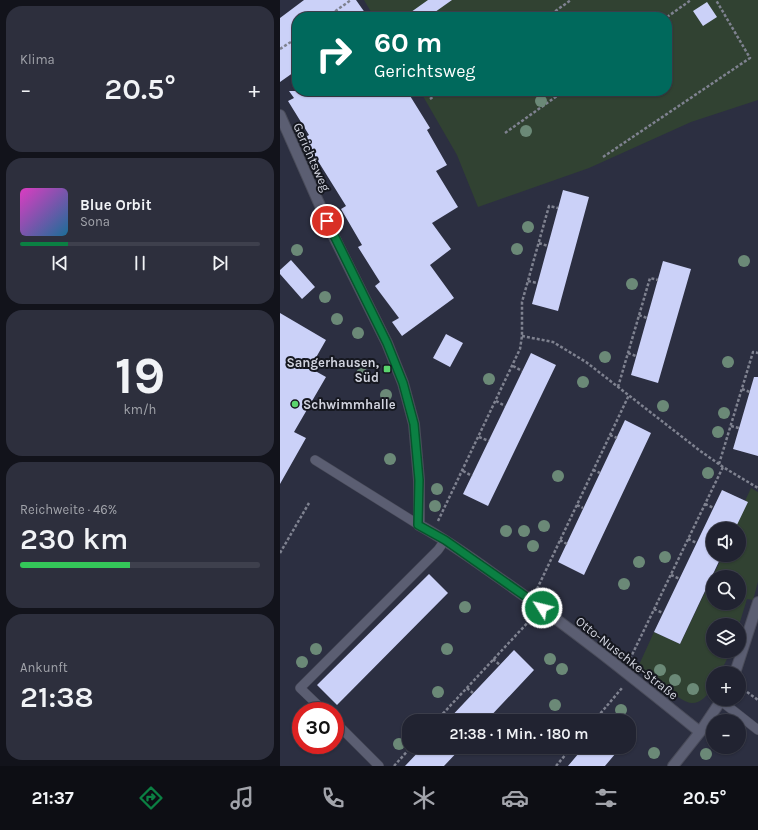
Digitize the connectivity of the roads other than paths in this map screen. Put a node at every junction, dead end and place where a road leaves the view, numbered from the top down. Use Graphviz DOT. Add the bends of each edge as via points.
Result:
graph roads {
  1 [pos="280,115"];
  2 [pos="315,460"];
  3 [pos="418,525"];
  4 [pos="445,540"];
  5 [pos="758,602"];
  6 [pos="737,666"];
  7 [pos="315,702"];
  8 [pos="718,706"];
  9 [pos="729,706"];
  10 [pos="758,730"];
  11 [pos="344,731"];
  12 [pos="700,732"];
  13 [pos="380,766"];
  14 [pos="673,766"];
  1 -- 3 [label="street, Gerichtsweg" via="333,235 387,343 403,383 414,424 419,480"];
  2 -- 3 [label="lane"];
  3 -- 4 [label="street, Otto-Nuschke-Straße"];
  4 -- 7 [label="lane" via="300,688"];
  4 -- 12 [label="street, Otto-Nuschke-Straße" via="532,600"];
  5 -- 6 [label="street"];
  8 -- 12 [label="street"];
  9 -- 10 [label="lane"];
  11 -- 13 [label="lane"];
  12 -- 14 [label="street"];
}
